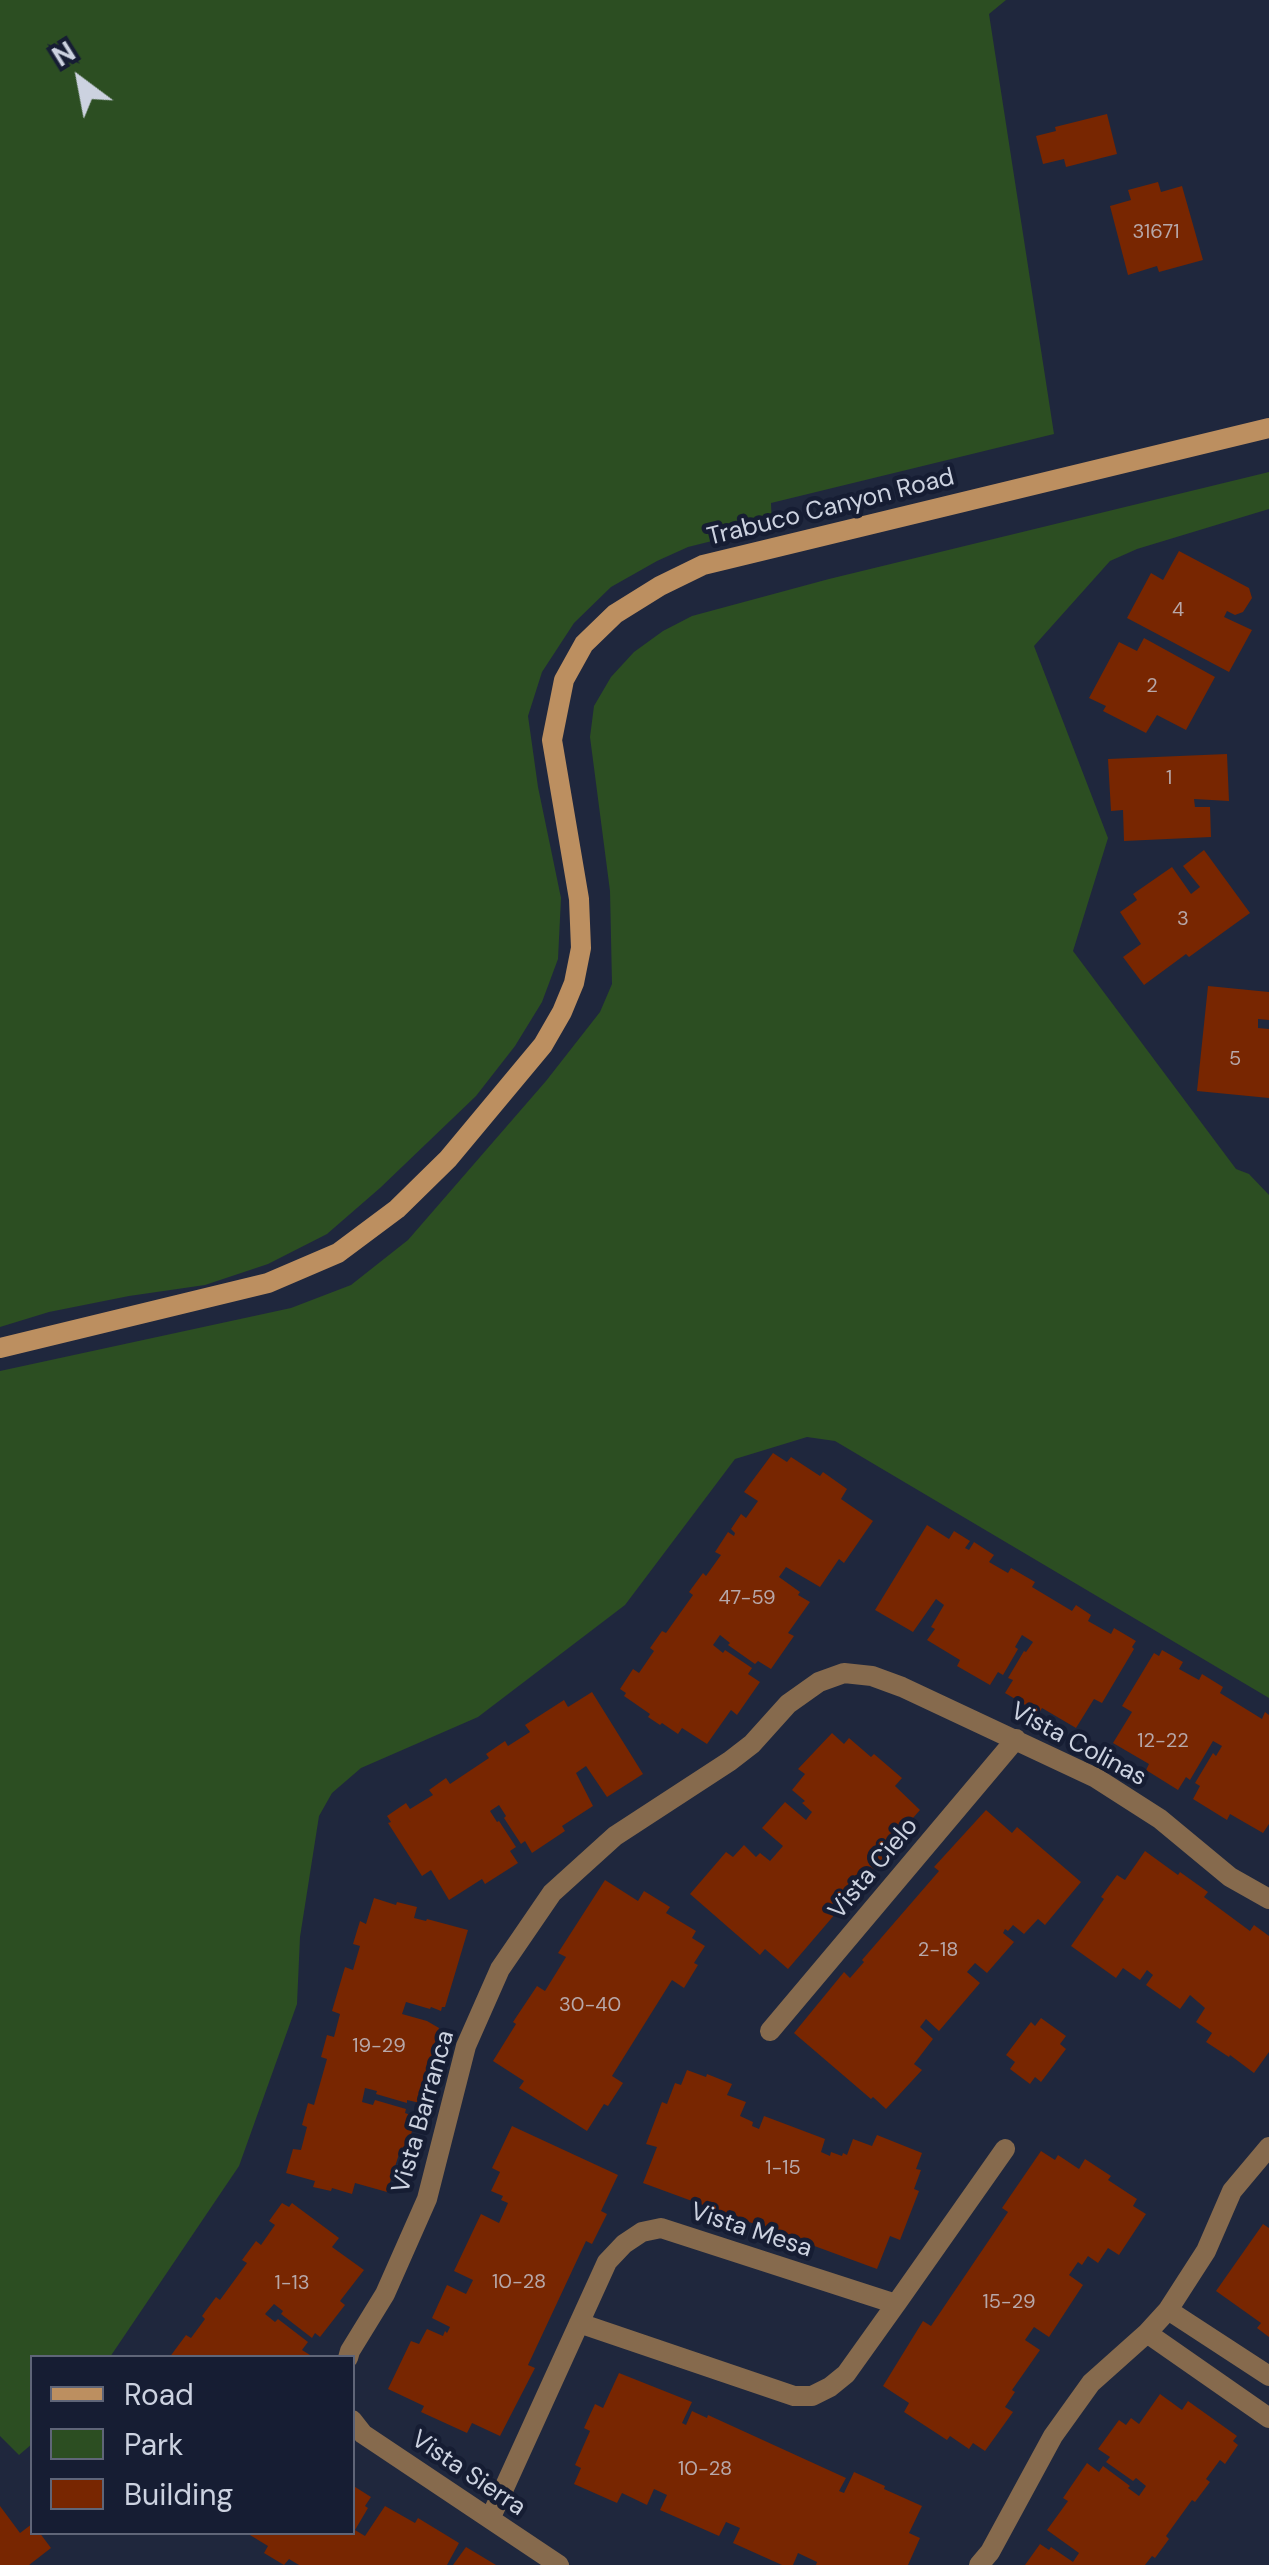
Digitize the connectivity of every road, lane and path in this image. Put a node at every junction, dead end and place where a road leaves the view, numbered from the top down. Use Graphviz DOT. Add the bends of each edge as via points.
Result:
graph roads {
  1 [pos="1269,428"];
  2 [pos="0,1348"];
  3 [pos="844,1673"];
  4 [pos="1016,1740"];
  5 [pos="1269,1899"];
  6 [pos="770,2031"];
  7 [pos="1269,2147"];
  8 [pos="1005,2149"];
  9 [pos="896,2304"];
  10 [pos="1168,2310"];
  11 [pos="579,2323"];
  12 [pos="1147,2333"];
  13 [pos="349,2355"];
  14 [pos="1269,2376"];
  15 [pos="1269,2418"];
  16 [pos="355,2424"];
  17 [pos="490,2519"];
  18 [pos="559,2565"];
  19 [pos="979,2565"];
  1 -- 2 [label="main road, Trabuco Canyon Road" via="703,565 615,614 584,644 564,680 552,740 579,899 574,983 543,1045 448,1160 338,1253 268,1283"];
  3 -- 4 [label="street, Vista Colinas" via="872,1676"];
  3 -- 13 [label="street, Vista Barranca" via="788,1704 752,1744 615,1836 552,1893 500,1969 466,2046 427,2198 385,2294"];
  4 -- 5 [label="street, Vista Colinas" via="1096,1778"];
  4 -- 6 [label="street, Vista Cielo"];
  7 -- 10 [label="street" via="1232,2191 1206,2251"];
  8 -- 9 [label="street"];
  9 -- 11 [label="street" via="846,2374 812,2396 794,2396"];
  9 -- 11 [label="street, Vista Mesa" via="661,2228 642,2232 607,2262"];
  10 -- 12 [label="street"];
  10 -- 14 [label="street"];
  11 -- 17 [label="street, Vista Mesa"];
  12 -- 15 [label="street"];
  12 -- 19 [label="street" via="1092,2383 1053,2436"];
  16 -- 17 [label="street, Vista Sierra"];
  17 -- 18 [label="street, Vista Sierra"];
}
